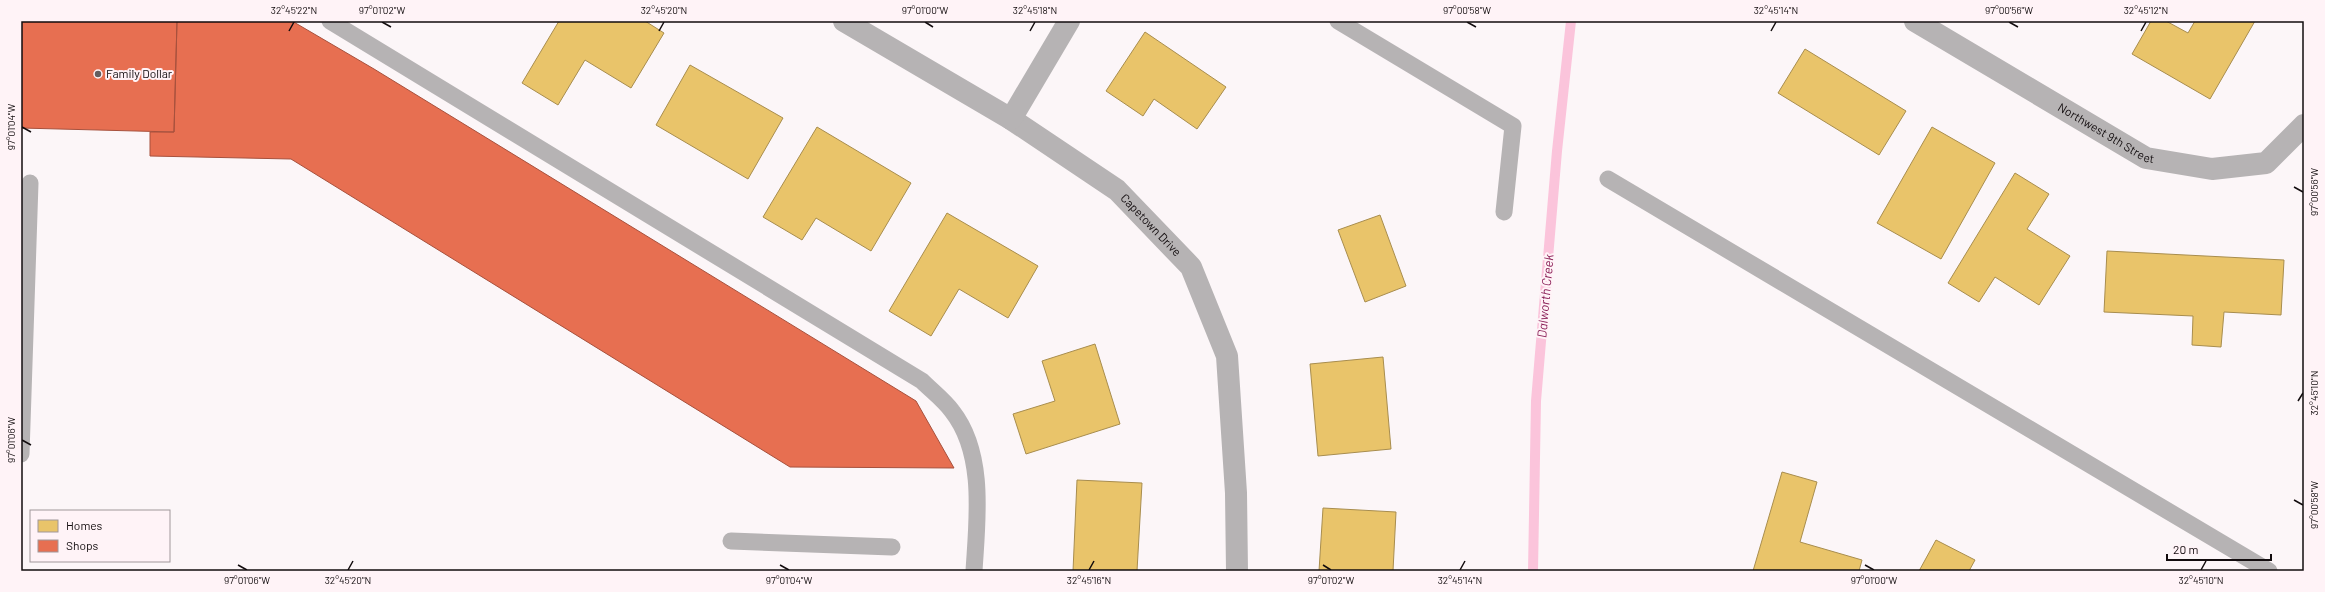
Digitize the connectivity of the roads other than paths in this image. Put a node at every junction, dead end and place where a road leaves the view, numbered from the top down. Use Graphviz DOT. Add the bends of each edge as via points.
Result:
graph roads {
  1 [pos="330,21"];
  2 [pos="844,21"];
  3 [pos="1069,21"];
  4 [pos="1338,21"];
  5 [pos="1915,21"];
  6 [pos="1011,120"];
  7 [pos="2304,125"];
  8 [pos="1608,179"];
  9 [pos="30,183"];
  10 [pos="1504,212"];
  11 [pos="21,454"];
  12 [pos="730,541"];
  13 [pos="892,547"];
  14 [pos="974,571"];
  15 [pos="1237,571"];
  16 [pos="2268,571"];
  1 -- 14 [label="lane" via="922,381 953,412 969,440 978,494"];
  2 -- 6 [label="street, Capetown Drive"];
  3 -- 6 [label="street"];
  4 -- 10 [label="lane" via="1513,126"];
  5 -- 7 [label="street, Northwest 9th Street" via="2146,158 2212,169 2266,163"];
  6 -- 15 [label="street, Capetown Drive" via="1117,190 1191,267 1227,356 1236,493"];
  8 -- 16 [label="lane"];
  9 -- 11 [label="lane"];
  12 -- 13 [label="lane"];
}
